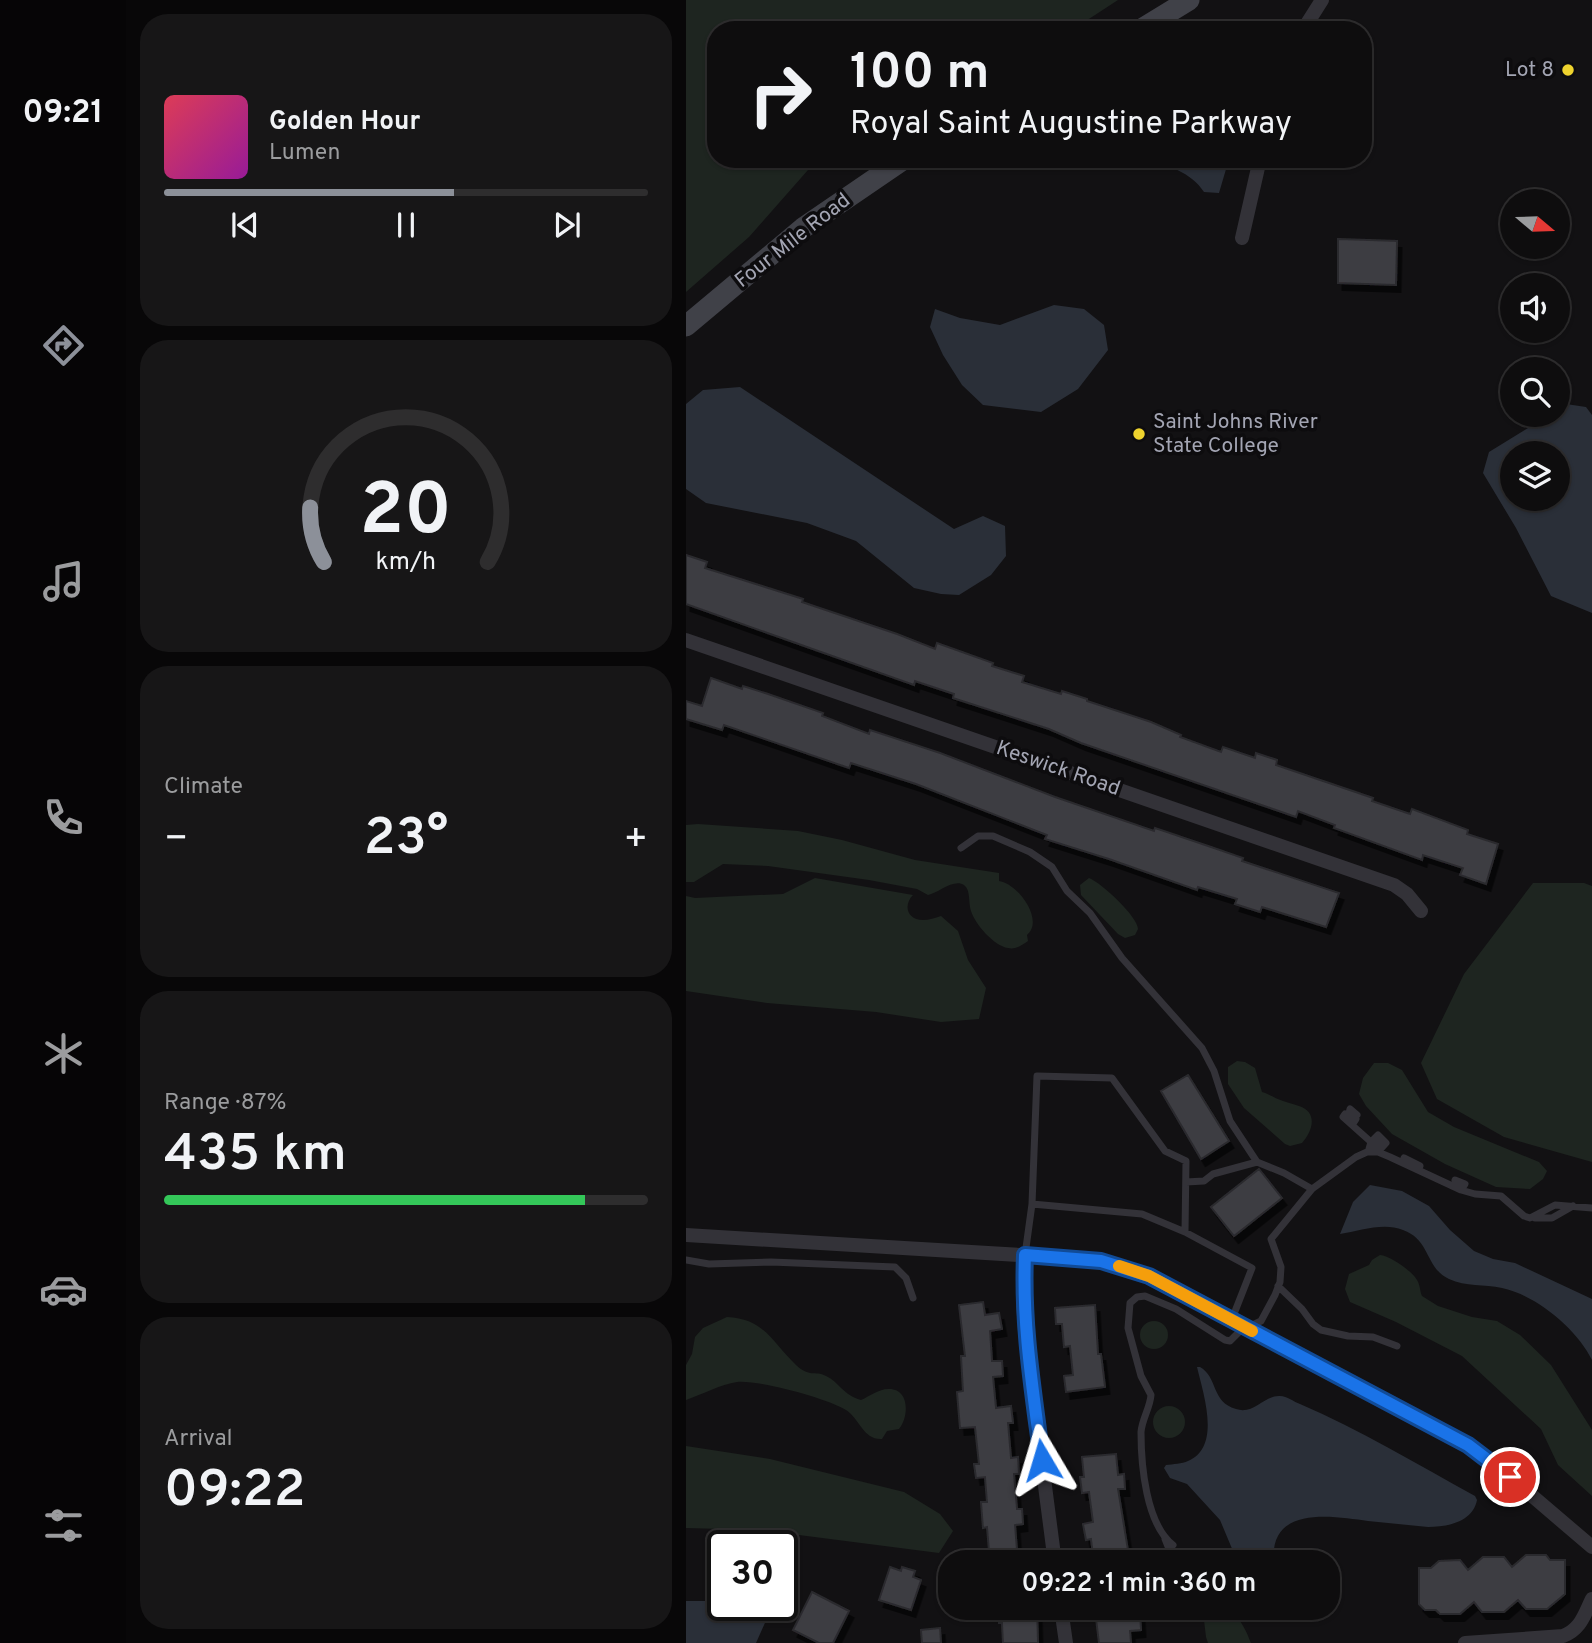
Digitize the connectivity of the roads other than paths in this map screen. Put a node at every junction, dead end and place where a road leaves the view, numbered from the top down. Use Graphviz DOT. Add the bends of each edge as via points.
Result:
graph roads {
  1 [pos="1189,0"];
  2 [pos="1322,0"];
  3 [pos="1155,21"];
  4 [pos="1309,21"];
  5 [pos="891,168"];
  6 [pos="1258,168"];
  7 [pos="1242,238"];
  8 [pos="686,326"];
  9 [pos="686,640"];
  10 [pos="961,848"];
  11 [pos="1422,911"];
  12 [pos="1357,1115"];
  13 [pos="1377,1140"];
  14 [pos="1378,1153"];
  15 [pos="1257,1162"];
  16 [pos="1186,1182"];
  17 [pos="1312,1189"];
  18 [pos="1032,1204"];
  19 [pos="1592,1208"];
  20 [pos="1185,1232"];
  21 [pos="686,1235"];
  22 [pos="1025,1255"];
  23 [pos="686,1260"];
  24 [pos="1278,1286"];
  25 [pos="913,1298"];
  26 [pos="1232,1320"];
  27 [pos="1247,1328"];
  28 [pos="1397,1346"];
  29 [pos="1165,1539"];
  30 [pos="1592,1547"];
  31 [pos="1053,1550"];
  32 [pos="1592,1599"];
  33 [pos="1063,1620"];
  34 [pos="1066,1643"];
  35 [pos="1465,1643"];
  1 -- 3 [label="main road"];
  2 -- 4 [label="street"];
  5 -- 8 [label="main road, Four Mile Road" via="803,228"];
  6 -- 7 [label="street"];
  9 -- 11 [label="street, Keswick Road" via="1394,885"];
  10 -- 15 [label="lane" via="978,836 993,836 1052,867 1122,958 1202,1048 1230,1121"];
  12 -- 14 [label="lane" via="1350,1109 1354,1122 1343,1116 1371,1142 1369,1149"];
  13 -- 14 [label="lane" via="1383,1143 1380,1147 1372,1146 1378,1135 1386,1143"];
  14 -- 17 [label="lane" via="1356,1157"];
  14 -- 19 [label="lane" via="1475,1194 1501,1196 1531,1218 1555,1205"];
  15 -- 16 [label="lane" via="1213,1174 1204,1181"];
  15 -- 17 [label="lane"];
  16 -- 18 [label="lane" via="1186,1161 1165,1151 1112,1078 1037,1076"];
  16 -- 20 [label="lane"];
  17 -- 24 [label="lane" via="1271,1239 1281,1267"];
  18 -- 20 [label="lane" via="1142,1214"];
  18 -- 22 [label="lane"];
  20 -- 26 [label="lane" via="1252,1268"];
  21 -- 22 [label="street"];
  22 -- 26 [label="street" via="1125,1267"];
  22 -- 31 [label="street" via="1025,1332"];
  23 -- 25 [label="lane" via="895,1267 906,1278"];
  24 -- 27 [label="lane" via="1261,1321"];
  24 -- 28 [label="lane" via="1321,1330 1373,1337"];
  26 -- 27 [label="street"];
  27 -- 29 [label="lane" via="1225,1340 1158,1300 1145,1296 1130,1303 1128,1328 1151,1395 1141,1432 1143,1469 1152,1512"];
  27 -- 30 [label="street" via="1468,1445"];
  32 -- 35 [label="street" via="1580,1624 1563,1636"];
  33 -- 34 [label="street"];
}
